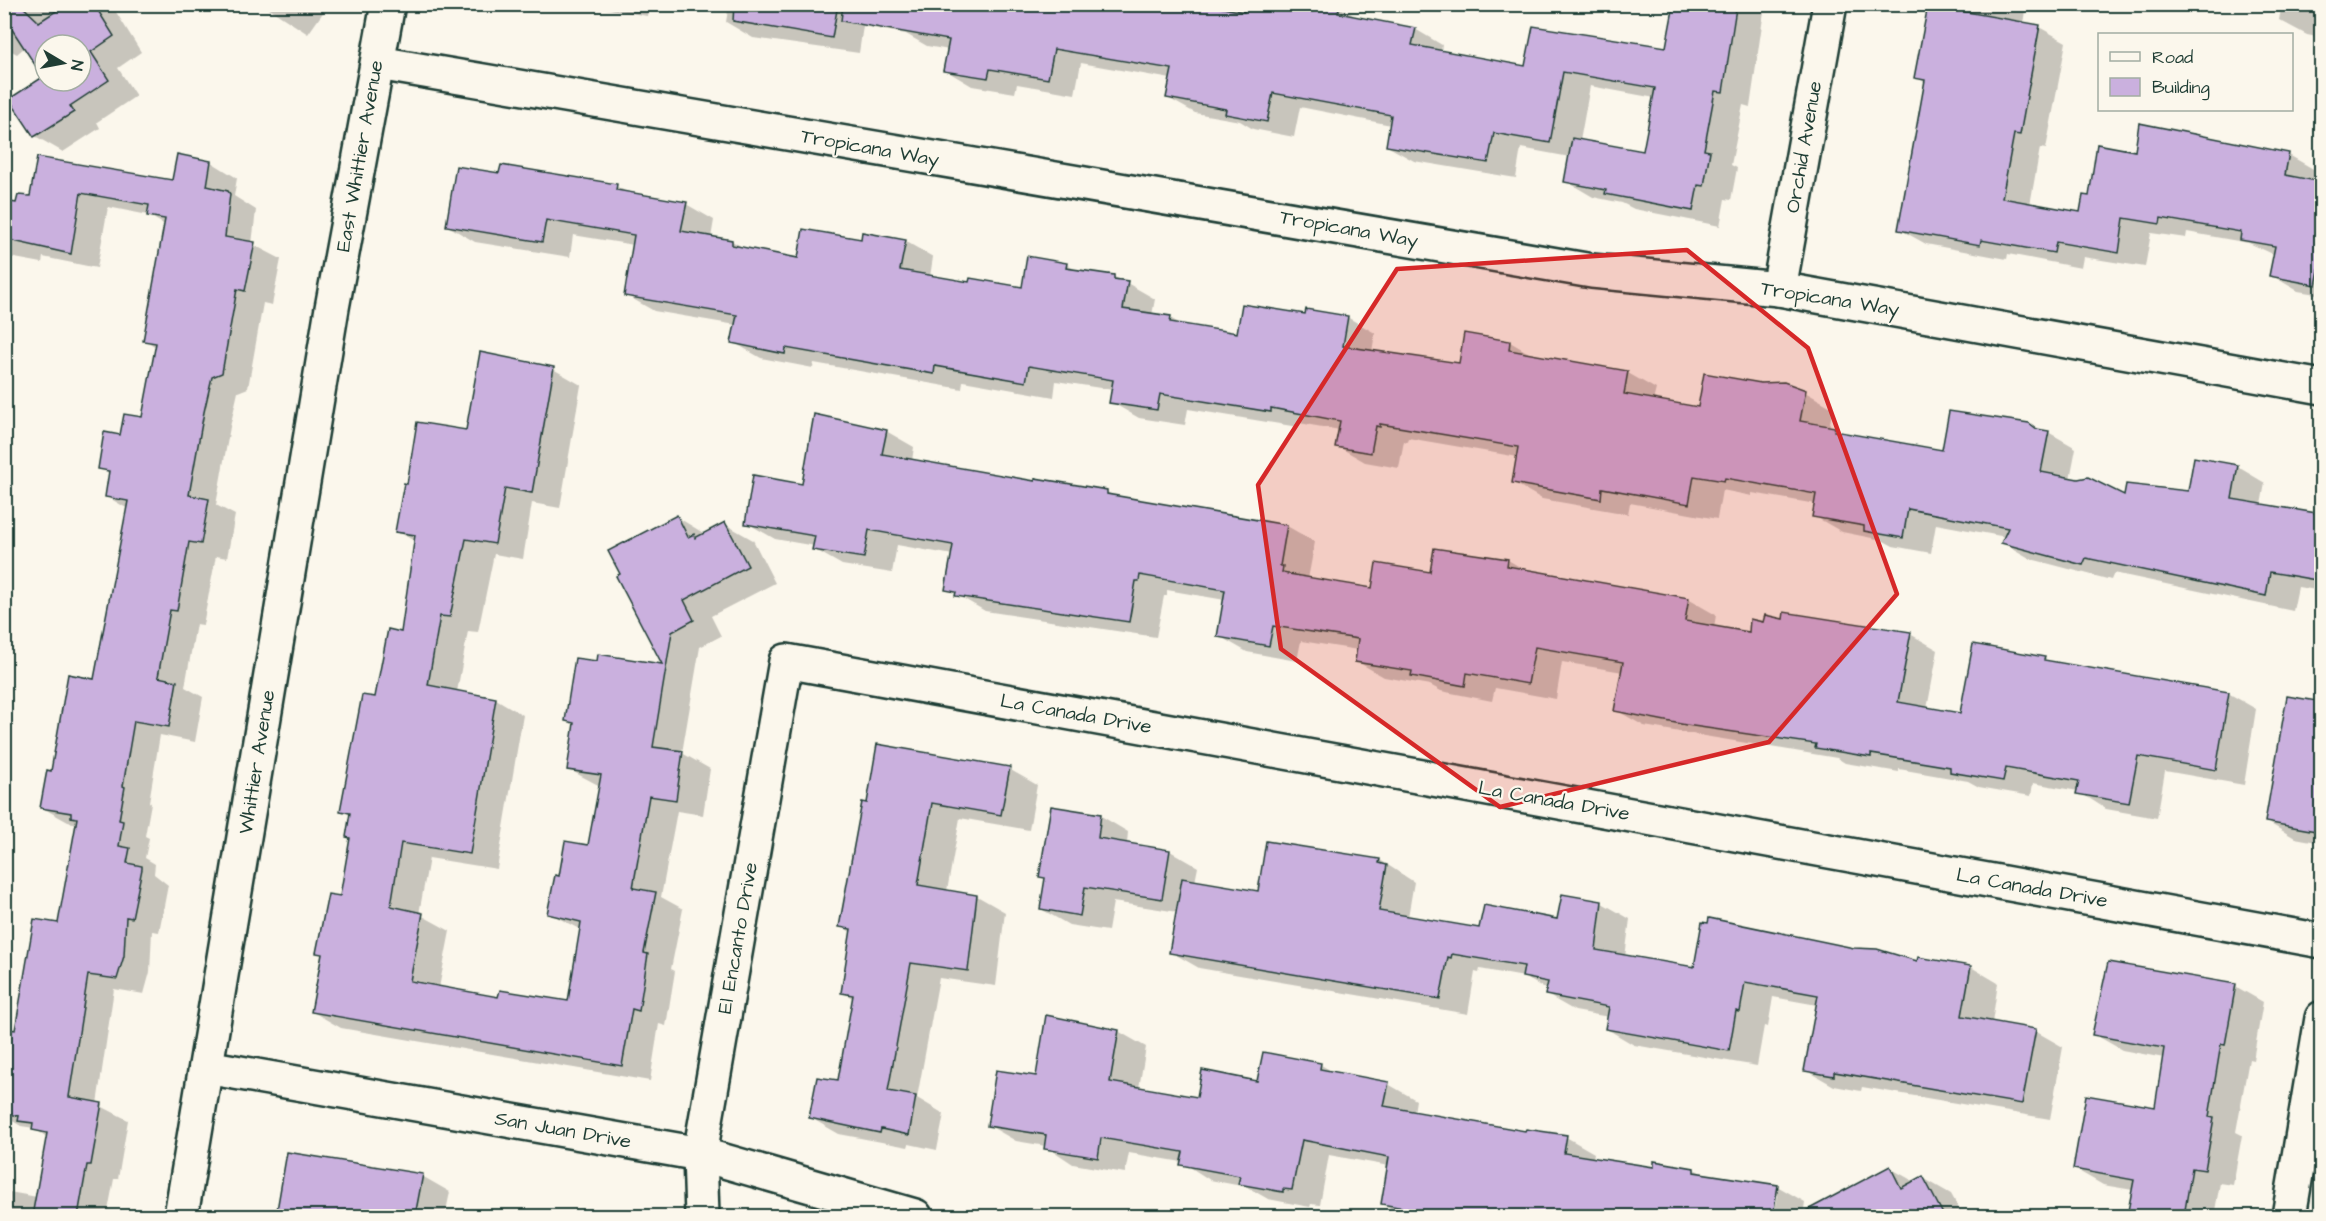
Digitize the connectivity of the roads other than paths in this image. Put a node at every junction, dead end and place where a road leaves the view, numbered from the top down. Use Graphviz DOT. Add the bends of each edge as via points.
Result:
graph roads {
  1 [pos="388,4"];
  2 [pos="1830,4"];
  3 [pos="378,63"];
  4 [pos="1779,289"];
  5 [pos="332,308"];
  6 [pos="2322,387"];
  7 [pos="786,661"];
  8 [pos="2322,941"];
  9 [pos="2322,1018"];
  10 [pos="206,1067"];
  11 [pos="700,1154"];
  12 [pos="181,1216"];
  13 [pos="702,1216"];
  14 [pos="915,1216"];
  15 [pos="2289,1216"];
  1 -- 3 [label="street, East Whittier Avenue"];
  2 -- 4 [label="street, Orchid Avenue"];
  3 -- 4 [label="street, Tropicana Way" via="1592,271"];
  3 -- 5 [label="street, East Whittier Avenue"];
  4 -- 6 [label="street, Tropicana Way"];
  5 -- 10 [label="street, Whittier Avenue"];
  7 -- 8 [label="street, La Canada Drive"];
  7 -- 11 [label="street, El Encanto Drive"];
  9 -- 15 [label="street"];
  10 -- 11 [label="street, San Juan Drive"];
  10 -- 12 [label="street, Whittier Avenue"];
  11 -- 13 [label="street, El Encanto Drive"];
  11 -- 14 [label="street, San Juan Drive"];
}
